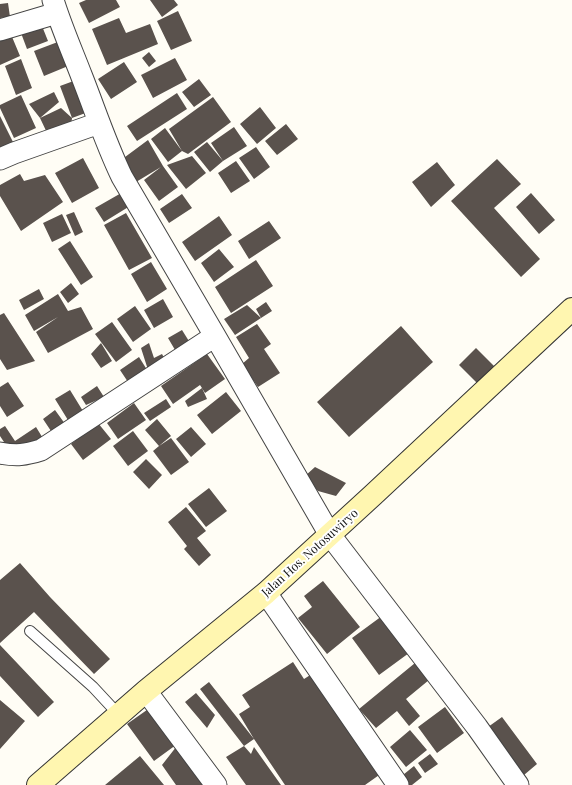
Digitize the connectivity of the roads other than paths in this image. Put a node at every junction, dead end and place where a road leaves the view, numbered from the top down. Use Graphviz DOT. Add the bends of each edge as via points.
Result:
graph roads {
  1 [pos="55,6"];
  2 [pos="0,30"];
  3 [pos="100,123"];
  4 [pos="0,159"];
  5 [pos="572,309"];
  6 [pos="215,336"];
  7 [pos="0,453"];
  8 [pos="330,535"];
  9 [pos="266,593"];
  10 [pos="30,631"];
  11 [pos="146,691"];
  12 [pos="119,714"];
  13 [pos="38,785"];
  14 [pos="216,785"];
  15 [pos="398,785"];
  16 [pos="518,785"];
  1 -- 2 [label="street"];
  1 -- 3 [label="street"];
  3 -- 4 [label="street"];
  3 -- 6 [label="street" via="122,176"];
  5 -- 8 [label="street, Jalan Hos. Notosuwiryo"];
  6 -- 7 [label="street" via="41,450 21,456"];
  6 -- 8 [label="street"];
  8 -- 9 [label="street, Jalan Hos. Notosuwiryo"];
  8 -- 16 [label="street" via="477,727"];
  9 -- 11 [label="street, Jalan Hos. Notosuwiryo"];
  9 -- 15 [label="street"];
  10 -- 12 [label="lane" via="93,687"];
  11 -- 12 [label="street, Jalan Hos. Notosuwiryo"];
  11 -- 14 [label="street"];
  12 -- 13 [label="street, Jalan Hos. Notosuwiryo"];
}
